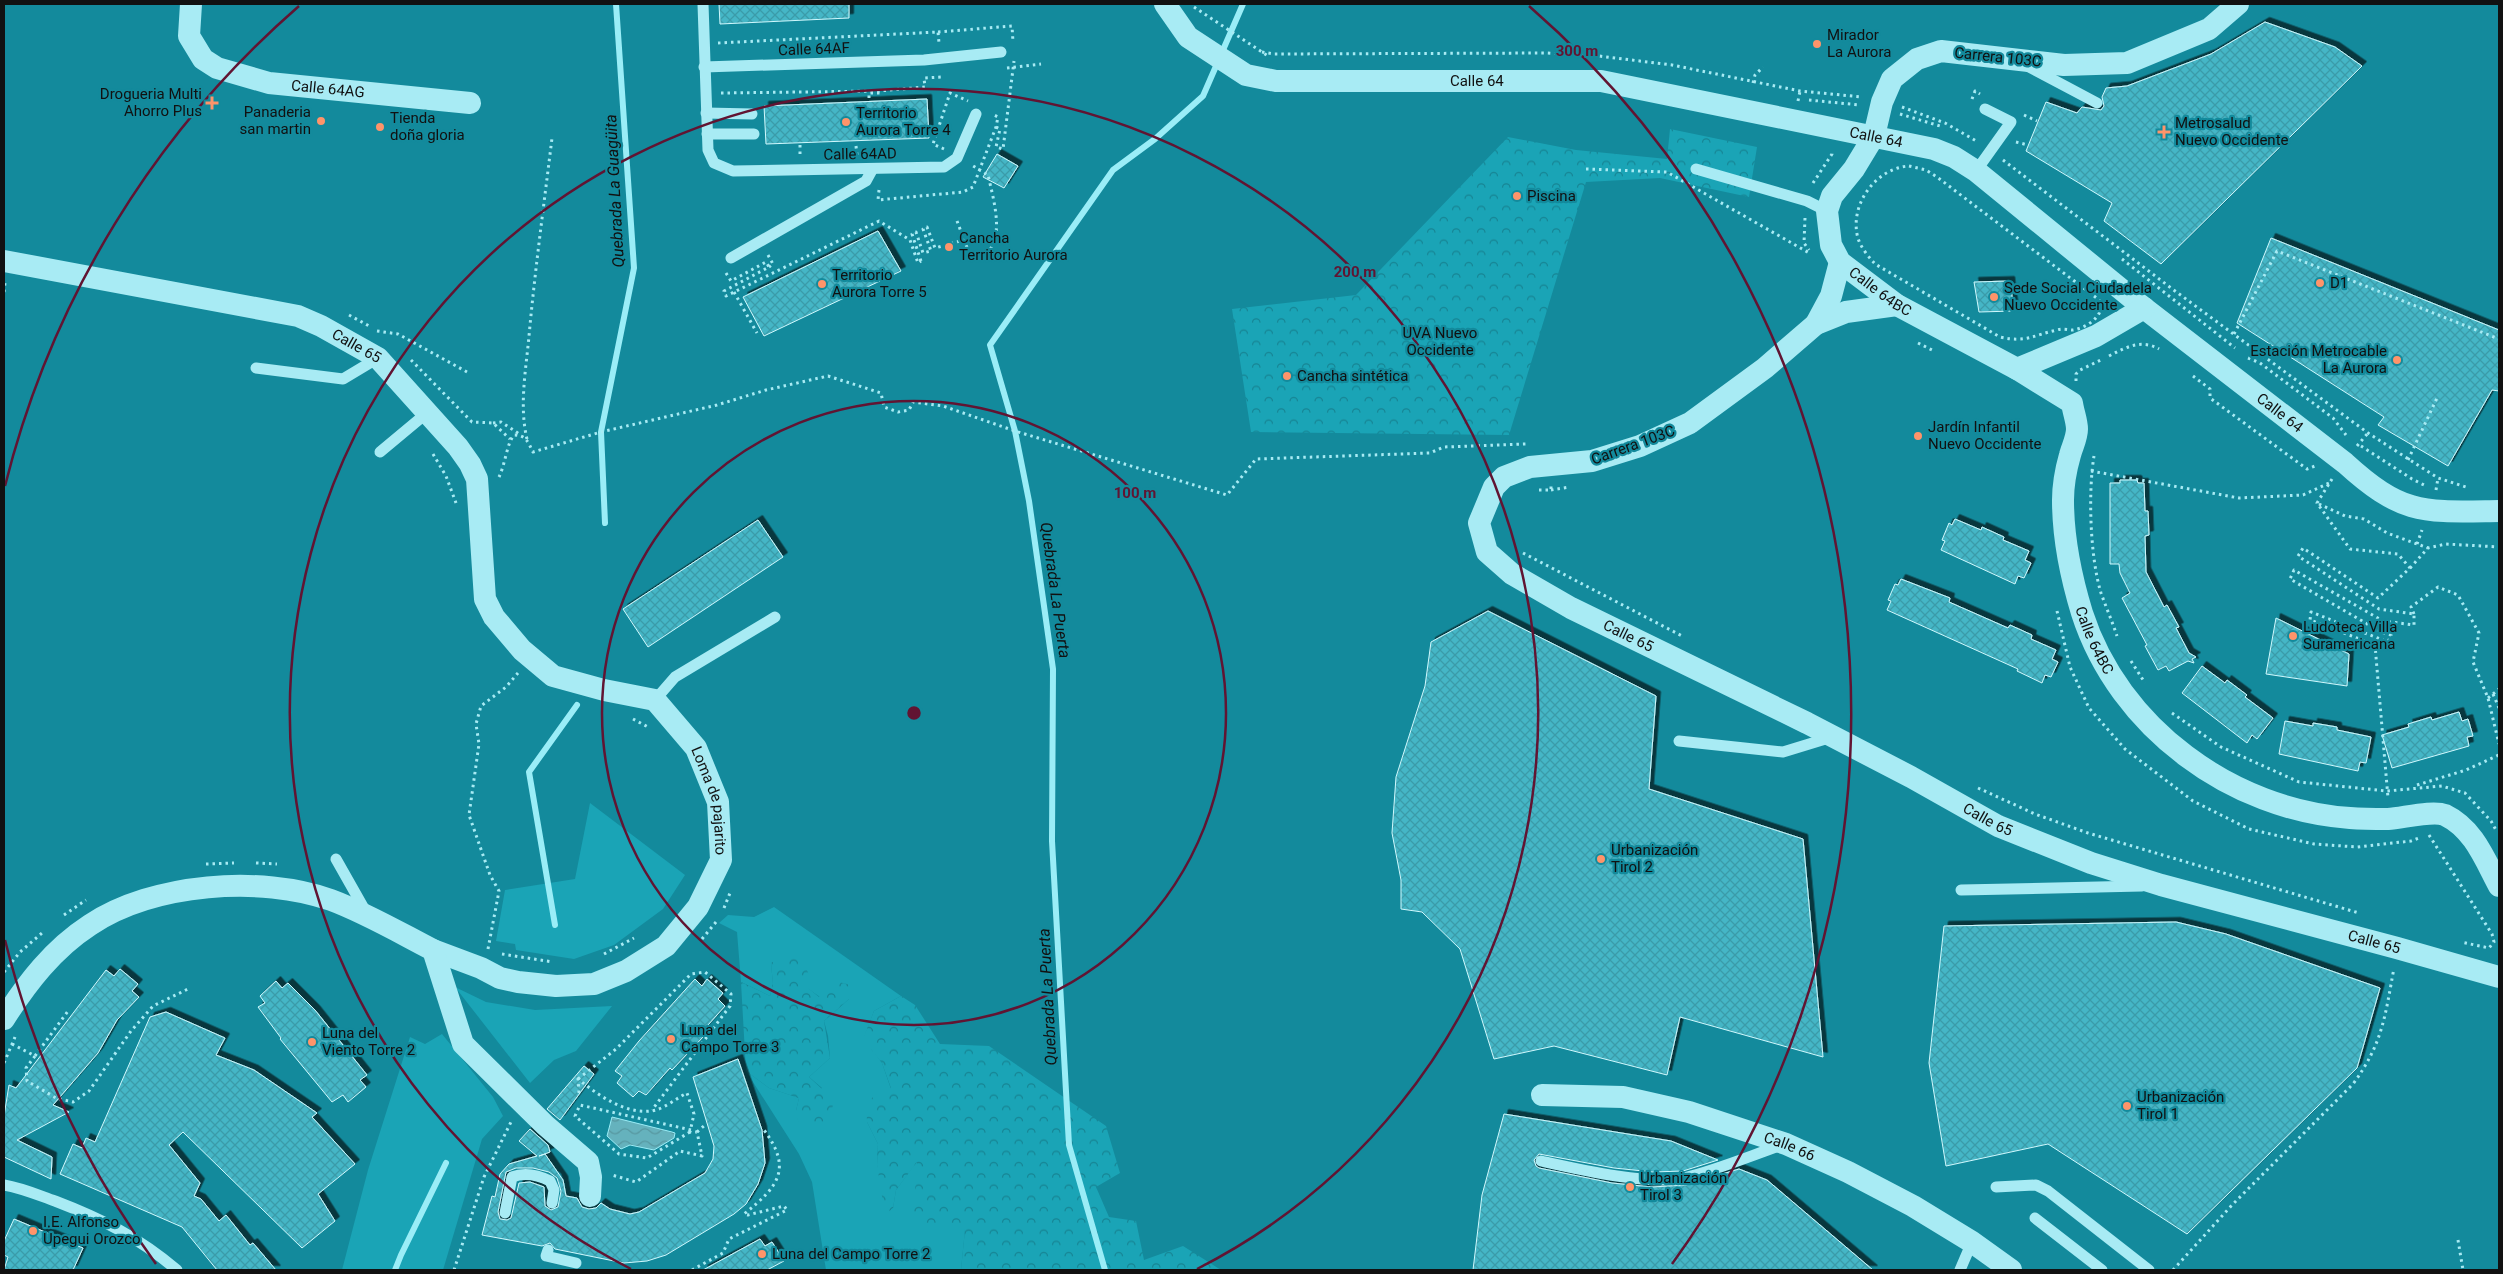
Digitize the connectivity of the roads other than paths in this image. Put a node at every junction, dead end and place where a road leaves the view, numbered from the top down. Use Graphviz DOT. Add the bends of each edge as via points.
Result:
graph roads {
  1 [pos="191,4"];
  2 [pos="703,4"];
  3 [pos="1165,4"];
  4 [pos="2238,4"];
  5 [pos="1001,52"];
  6 [pos="2014,59"];
  7 [pos="704,67"];
  8 [pos="470,102"];
  9 [pos="2097,103"];
  10 [pos="1985,109"];
  11 [pos="980,112"];
  12 [pos="706,114"];
  13 [pos="752,114"];
  14 [pos="707,134"];
  15 [pos="754,134"];
  16 [pos="1874,136"];
  17 [pos="1985,159"];
  18 [pos="1696,169"];
  19 [pos="872,170"];
  20 [pos="1827,211"];
  21 [pos="731,258"];
  22 [pos="4,260"];
  23 [pos="1840,262"];
  24 [pos="1896,305"];
  25 [pos="2144,308"];
  26 [pos="1816,324"];
  27 [pos="381,348"];
  28 [pos="256,368"];
  29 [pos="2017,369"];
  30 [pos="428,412"];
  31 [pos="380,452"];
  32 [pos="2499,510"];
  33 [pos="1512,574"];
  34 [pos="775,617"];
  35 [pos="655,700"];
  36 [pos="1833,737"];
  37 [pos="1679,740"];
  38 [pos="336,859"];
  39 [pos="2162,885"];
  40 [pos="2499,886"];
  41 [pos="1961,890"];
  42 [pos="369,917"];
  43 [pos="433,950"];
  44 [pos="2499,978"];
  45 [pos="11,1024"];
  46 [pos="1542,1095"];
  47 [pos="1786,1144"];
  48 [pos="1541,1161"];
  49 [pos="4,1185"];
  50 [pos="1996,1187"];
  51 [pos="598,1189"];
  52 [pos="552,1203"];
  53 [pos="505,1213"];
  54 [pos="2035,1218"];
  55 [pos="1972,1242"];
  56 [pos="548,1250"];
  57 [pos="576,1263"];
  58 [pos="177,1270"];
  59 [pos="1960,1270"];
  60 [pos="2011,1270"];
  61 [pos="2102,1270"];
  62 [pos="2149,1270"];
  1 -- 8 [label="street, Calle 64AG" via="189,36 203,60 217,68 269,83"];
  2 -- 7 [label="lane"];
  3 -- 16 [label="street, Calle 64" via="1188,37 1246,75 1276,81 1601,81"];
  4 -- 6 [label="street, Carrera 103C" via="2208,29 2127,63 2064,64"];
  5 -- 7 [label="lane, Calle 64AF" via="924,60"];
  6 -- 9 [label="lane"];
  6 -- 16 [label="street, Carrera 103C" via="1941,51 1917,59 1892,78 1881,105"];
  7 -- 12 [label="lane"];
  10 -- 17 [label="lane" via="2011,122"];
  11 -- 19 [label="lane, Calle 64AD" via="957,158 944,167"];
  12 -- 13 [label="lane"];
  12 -- 14 [label="lane"];
  14 -- 15 [label="lane"];
  14 -- 19 [label="lane, Calle 64AD" via="708,150 714,163 733,171"];
  16 -- 17 [label="street, Calle 64" via="1934,149 1954,157"];
  16 -- 20 [label="street, Carrera 103C" via="1854,169 1832,196"];
  17 -- 25 [label="street, Calle 64"];
  18 -- 20 [label="lane" via="1807,200"];
  19 -- 21 [label="lane" via="866,181"];
  20 -- 23 [label="street" via="1831,245"];
  22 -- 27 [label="street, Calle 65" via="298,316"];
  23 -- 24 [label="street, Calle 64BC"];
  23 -- 26 [label="street" via="1831,296"];
  24 -- 26 [label="street" via="1846,312"];
  24 -- 29 [label="street, Calle 64BC"];
  25 -- 29 [label="street" via="2096,336"];
  25 -- 32 [label="street, Calle 64" via="2376,490 2402,505 2451,512"];
  26 -- 33 [label="street, Carrera 103C" via="1765,368 1690,424 1640,446 1592,461 1530,467 1504,477 1494,487 1479,523 1487,552"];
  27 -- 28 [label="lane" via="344,380"];
  27 -- 30 [label="street, Calle 65"];
  29 -- 40 [label="street, Calle 64BC" via="2072,403 2077,430 2067,465 2063,500 2068,555 2082,613 2098,652 2127,697 2156,730 2213,774 2267,802 2327,816 2390,819 2442,814 2461,824 2473,839"];
  30 -- 31 [label="lane"];
  30 -- 35 [label="street, Calle 65" via="458,447 477,479 484,598 517,659 553,676"];
  33 -- 36 [label="street, Calle 65" via="1571,608"];
  34 -- 35 [label="lane" via="675,677"];
  35 -- 43 [label="street, Loma de pajarito" via="696,748 718,802 721,860 698,908 666,946 626,971 594,984 556,986 500,978"];
  36 -- 37 [label="lane" via="1783,752"];
  36 -- 39 [label="street, Calle 65" via="1998,826"];
  38 -- 42 [label="lane"];
  39 -- 41 [label="lane"];
  39 -- 44 [label="street, Calle 65"];
  42 -- 43 [label="street, Loma de pajarito"];
  42 -- 45 [label="street, Loma de pajarito" via="330,900 279,887 224,886 148,899 90,925 50,958 24,987"];
  43 -- 51 [label="street" via="463,1044 545,1125 577,1150 588,1162 591,1178"];
  46 -- 47 [label="street, Calle 66" via="1623,1098 1689,1112"];
  47 -- 48 [label="lane" via="1683,1178 1652,1179 1580,1170"];
  47 -- 55 [label="street, Calle 66" via="1914,1206"];
  49 -- 58 [label="lane" via="18,1187 97,1217 148,1246"];
  50 -- 62 [label="lane" via="2036,1185 2048,1190"];
  52 -- 53 [label="lane" via="554,1190 550,1180 520,1174 512,1177"];
  54 -- 61 [label="lane"];
  55 -- 59 [label="lane"];
  55 -- 60 [label="street, Calle 66"];
  56 -- 57 [label="lane" via="546,1256"];
}
